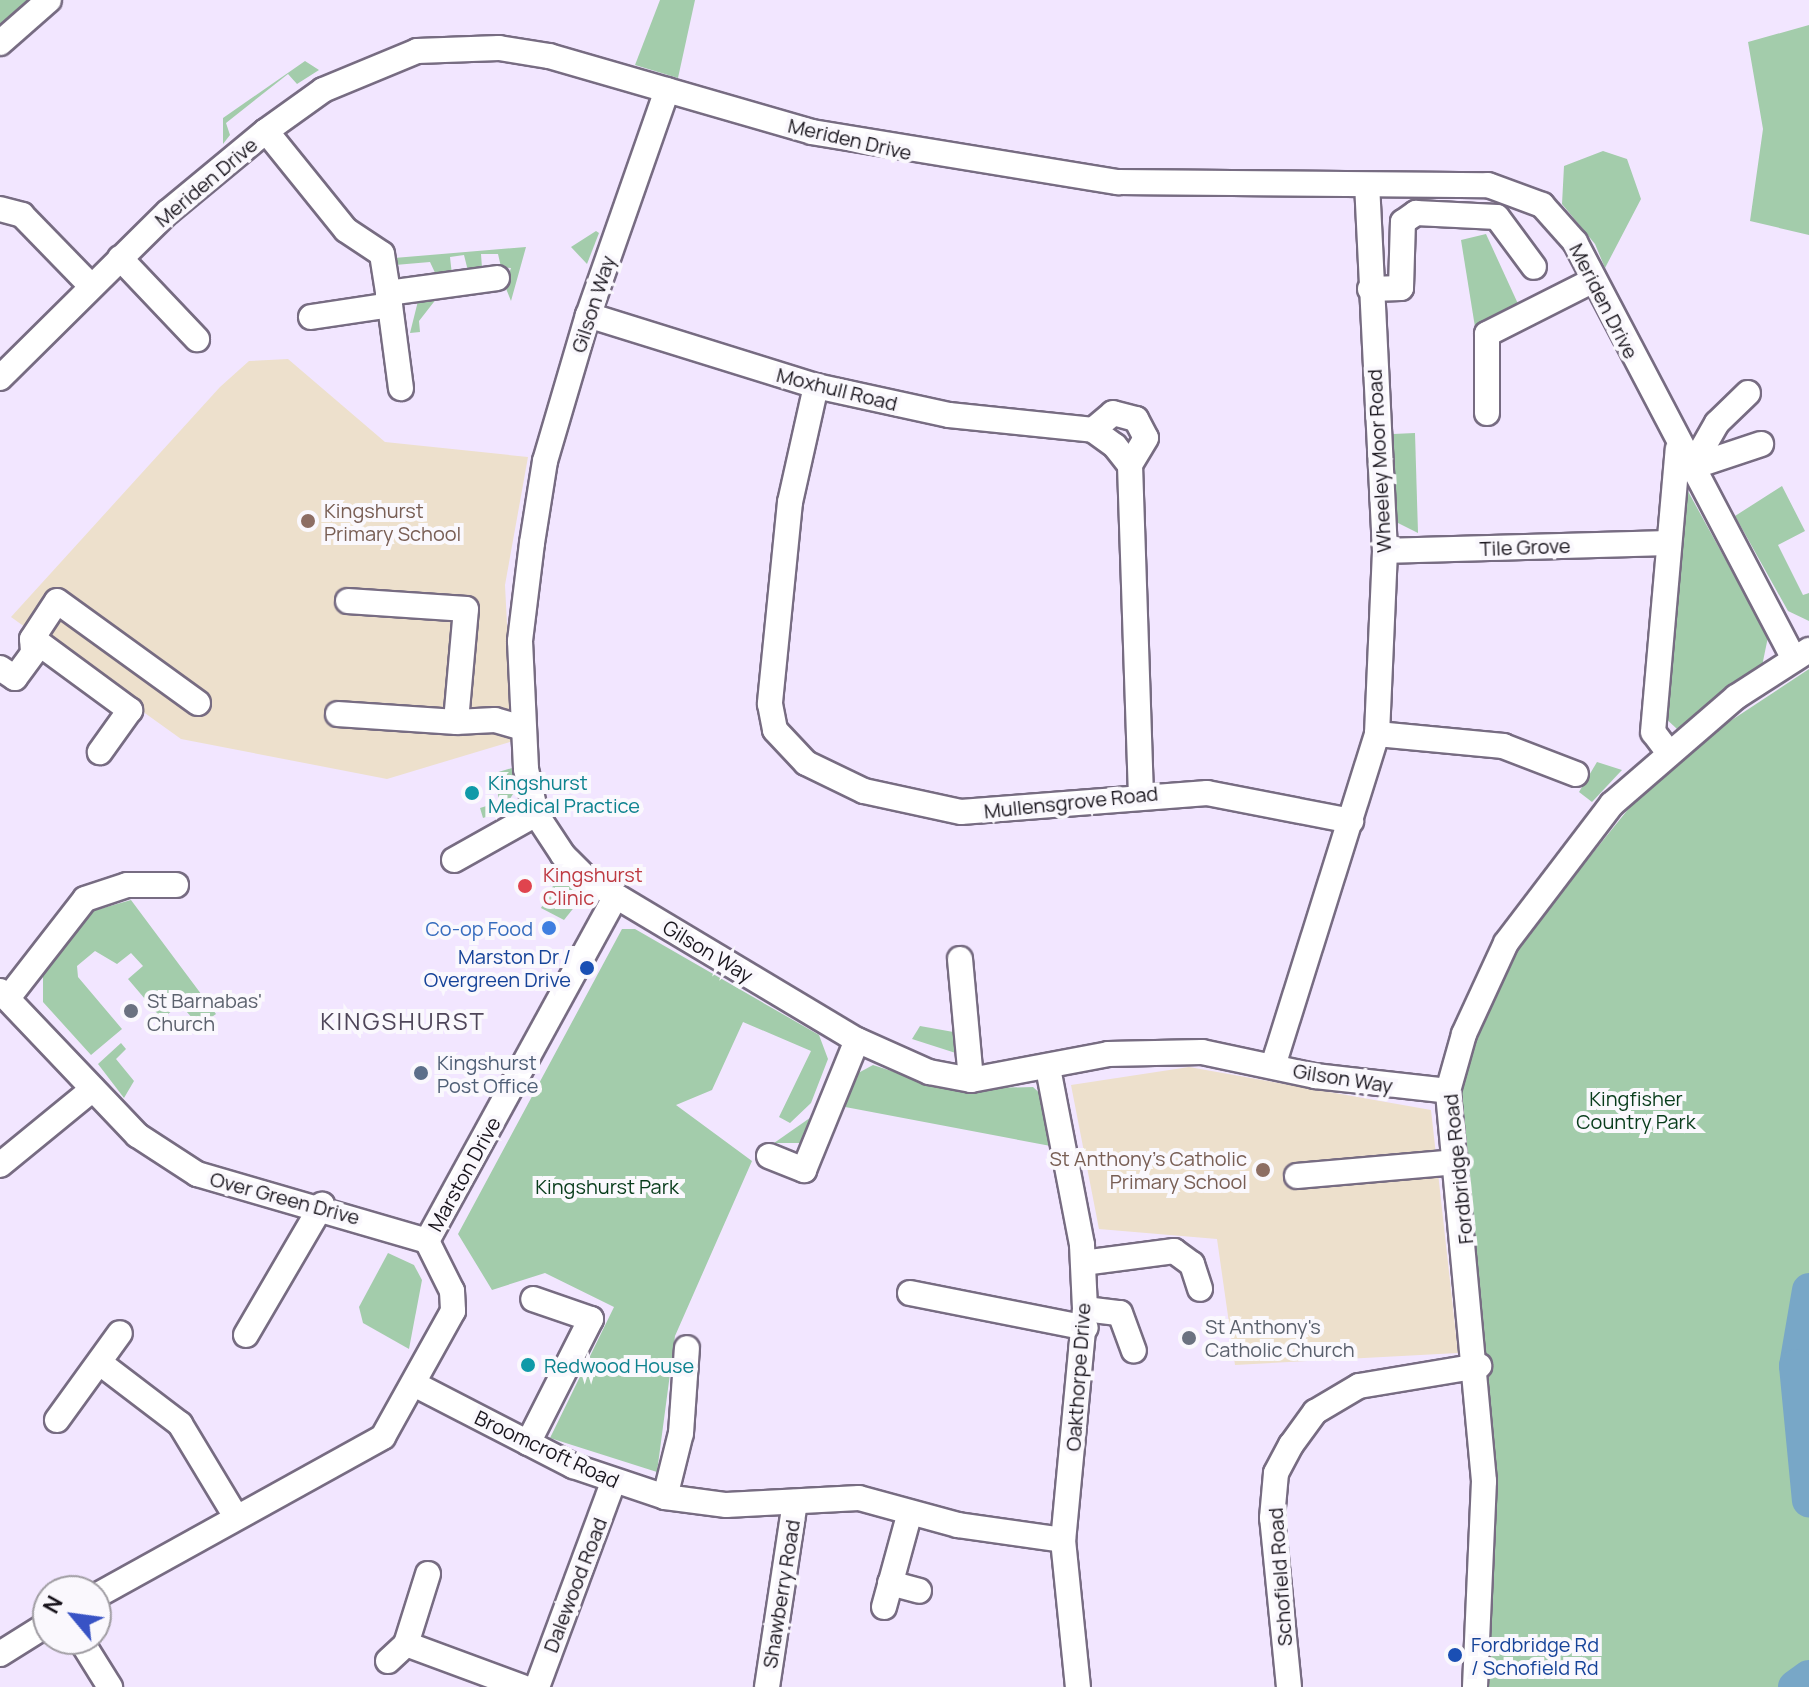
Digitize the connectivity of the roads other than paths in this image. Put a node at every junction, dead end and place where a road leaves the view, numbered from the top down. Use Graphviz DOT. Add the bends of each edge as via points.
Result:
graph roads {
  1 [pos="49,0"];
  2 [pos="0,43"];
  3 [pos="667,90"];
  4 [pos="266,131"];
  5 [pos="1367,187"];
  6 [pos="0,209"];
  7 [pos="120,258"];
  8 [pos="1534,267"];
  9 [pos="497,278"];
  10 [pos="1594,280"];
  11 [pos="90,285"];
  12 [pos="1370,289"];
  13 [pos="389,299"];
  14 [pos="588,315"];
  15 [pos="311,317"];
  16 [pos="197,339"];
  17 [pos="0,378"];
  18 [pos="816,386"];
  19 [pos="401,388"];
  20 [pos="1748,393"];
  21 [pos="1487,413"];
  22 [pos="1093,430"];
  23 [pos="1761,444"];
  24 [pos="1684,460"];
  25 [pos="1130,465"];
  26 [pos="1666,543"];
  27 [pos="1385,551"];
  28 [pos="348,601"];
  29 [pos="36,648"];
  30 [pos="1802,655"];
  31 [pos="0,668"];
  32 [pos="198,703"];
  33 [pos="338,714"];
  34 [pos="456,722"];
  35 [pos="523,728"];
  36 [pos="1377,734"];
  37 [pos="100,752"];
  38 [pos="1669,753"];
  39 [pos="1576,774"];
  40 [pos="1141,793"];
  41 [pos="536,814"];
  42 [pos="1351,821"];
  43 [pos="454,860"];
  44 [pos="176,885"];
  45 [pos="616,896"];
  46 [pos="960,959"];
  47 [pos="4,995"];
  48 [pos="857,1040"];
  49 [pos="1273,1066"];
  50 [pos="1048,1068"];
  51 [pos="971,1080"];
  52 [pos="93,1089"];
  53 [pos="1448,1091"];
  54 [pos="769,1156"];
  55 [pos="1456,1162"];
  56 [pos="0,1165"];
  57 [pos="1297,1176"];
  58 [pos="322,1205"];
  59 [pos="427,1241"];
  60 [pos="1083,1263"];
  61 [pos="1200,1289"];
  62 [pos="910,1293"];
  63 [pos="533,1299"];
  64 [pos="1086,1318"];
  65 [pos="120,1333"];
  66 [pos="246,1335"];
  67 [pos="687,1348"];
  68 [pos="1134,1351"];
  69 [pos="100,1363"];
  70 [pos="1479,1366"];
  71 [pos="416,1385"];
  72 [pos="57,1420"];
  73 [pos="528,1443"];
  74 [pos="613,1483"];
  75 [pos="665,1497"];
  76 [pos="795,1502"];
  77 [pos="910,1512"];
  78 [pos="236,1517"];
  79 [pos="1063,1540"];
  80 [pos="890,1583"];
  81 [pos="421,1584"];
  82 [pos="112,1587"];
  83 [pos="919,1591"];
  84 [pos="884,1607"];
  85 [pos="32,1633"];
  86 [pos="1,1650"];
  87 [pos="90,1655"];
  88 [pos="110,1687"];
  89 [pos="522,1687"];
  90 [pos="537,1687"];
  91 [pos="767,1687"];
  92 [pos="1078,1687"];
  93 [pos="1289,1687"];
  94 [pos="1475,1687"];
  1 -- 2 [label="street"];
  3 -- 4 [label="street, Meriden Drive" via="549,56 454,47 374,63"];
  3 -- 5 [label="street, Meriden Drive" via="812,132 967,162 1131,183"];
  3 -- 14 [label="street, Gilson Way"];
  4 -- 7 [label="street, Meriden Drive"];
  4 -- 13 [label="street" via="346,230 382,254"];
  5 -- 10 [label="street, Meriden Drive" via="1464,182 1526,196 1559,221"];
  5 -- 12 [label="street, Wheeley Moor Road"];
  6 -- 11 [label="street" via="22,215"];
  7 -- 11 [label="street, Meriden Drive"];
  7 -- 16 [label="street"];
  8 -- 12 [label="street" via="1497,217 1416,213 1403,222 1401,288"];
  9 -- 13 [label="street"];
  10 -- 21 [label="street" via="1487,334"];
  10 -- 24 [label="street, Meriden Drive"];
  11 -- 17 [label="street, Meriden Drive"];
  12 -- 27 [label="street, Wheeley Moor Road"];
  13 -- 15 [label="street"];
  13 -- 19 [label="street"];
  14 -- 18 [label="street, Moxhull Road"];
  14 -- 35 [label="street, Gilson Way" via="545,461 532,543 520,641"];
  18 -- 22 [label="street, Moxhull Road" via="949,415"];
  18 -- 40 [label="street, Mullensgrove Road" via="780,580 770,704 785,745 864,791 961,812"];
  20 -- 24 [label="street" via="1717,423 1697,458"];
  22 -- 25 [label="street"];
  22 -- 25 [label="street, Moxhull Road" via="1113,413 1136,419 1146,438"];
  23 -- 24 [label="street"];
  24 -- 26 [label="street"];
  24 -- 30 [label="street, Meriden Drive"];
  25 -- 40 [label="street, Moxhull Road"];
  26 -- 27 [label="street, Tile Grove"];
  26 -- 38 [label="street" via="1653,732"];
  27 -- 36 [label="street, Wheeley Moor Road"];
  28 -- 34 [label="street" via="466,609"];
  29 -- 31 [label="street" via="15,678"];
  29 -- 32 [label="street" via="32,639 57,601"];
  29 -- 37 [label="street" via="130,710"];
  30 -- 38 [label="street, Fordbridge Road"];
  33 -- 34 [label="street"];
  34 -- 35 [label="street" via="495,720"];
  35 -- 41 [label="street, Gilson Way"];
  36 -- 39 [label="street" via="1503,746"];
  36 -- 42 [label="street, Wheeley Moor Road"];
  38 -- 53 [label="street, Fordbridge Road" via="1612,804 1506,943 1464,1034"];
  40 -- 42 [label="street, Mullensgrove Road" via="1257,798"];
  41 -- 43 [label="street"];
  41 -- 45 [label="street, Gilson Way" via="573,867"];
  42 -- 49 [label="street, Wheeley Moor Road"];
  44 -- 47 [label="street" via="127,885 85,899"];
  45 -- 48 [label="street, Gilson Way"];
  45 -- 59 [label="street, Marston Drive"];
  46 -- 51 [label="street"];
  47 -- 52 [label="street, Over Green Drive"];
  48 -- 51 [label="street, Gilson Way" via="929,1072"];
  48 -- 54 [label="street" via="804,1170"];
  49 -- 50 [label="street, Gilson Way" via="1176,1051"];
  49 -- 53 [label="street, Gilson Way"];
  50 -- 51 [label="street, Gilson Way"];
  50 -- 60 [label="street, Oakthorpe Drive"];
  52 -- 56 [label="street"];
  52 -- 58 [label="street, Over Green Drive" via="137,1135 197,1174"];
  53 -- 55 [label="street, Fordbridge Road"];
  55 -- 57 [label="street"];
  55 -- 70 [label="street, Fordbridge Road"];
  58 -- 59 [label="street, Over Green Drive"];
  58 -- 66 [label="street"];
  59 -- 71 [label="street" via="450,1278 453,1311"];
  60 -- 61 [label="street" via="1174,1251 1192,1264"];
  60 -- 64 [label="street, Oakthorpe Drive"];
  62 -- 64 [label="street" via="1040,1325"];
  63 -- 73 [label="street" via="591,1319"];
  64 -- 68 [label="street" via="1120,1313 1133,1333"];
  64 -- 79 [label="street, Oakthorpe Drive"];
  65 -- 69 [label="street"];
  67 -- 75 [label="street" via="681,1433"];
  69 -- 72 [label="street"];
  69 -- 78 [label="street" via="180,1424"];
  70 -- 93 [label="street, Schofield Road" via="1359,1386 1315,1412 1291,1445 1276,1473 1272,1518"];
  70 -- 94 [label="street, Fordbridge Road" via="1484,1481"];
  71 -- 73 [label="street, Broomcroft Road"];
  71 -- 78 [label="street" via="383,1437"];
  73 -- 74 [label="street, Broomcroft Road"];
  74 -- 75 [label="street, Broomcroft Road"];
  74 -- 90 [label="street, Dalewood Road"];
  75 -- 76 [label="street, Broomcroft Road" via="726,1505"];
  76 -- 77 [label="street, Broomcroft Road" via="859,1498"];
  76 -- 91 [label="street, Shawberry Road"];
  77 -- 79 [label="street, Broomcroft Road"];
  77 -- 80 [label="street"];
  78 -- 82 [label="street"];
  79 -- 92 [label="street, Oakthorpe Drive"];
  80 -- 83 [label="street"];
  80 -- 84 [label="street"];
  81 -- 89 [label="street" via="397,1652"];
  85 -- 86 [label="street"];
  87 -- 88 [label="street"];
}
